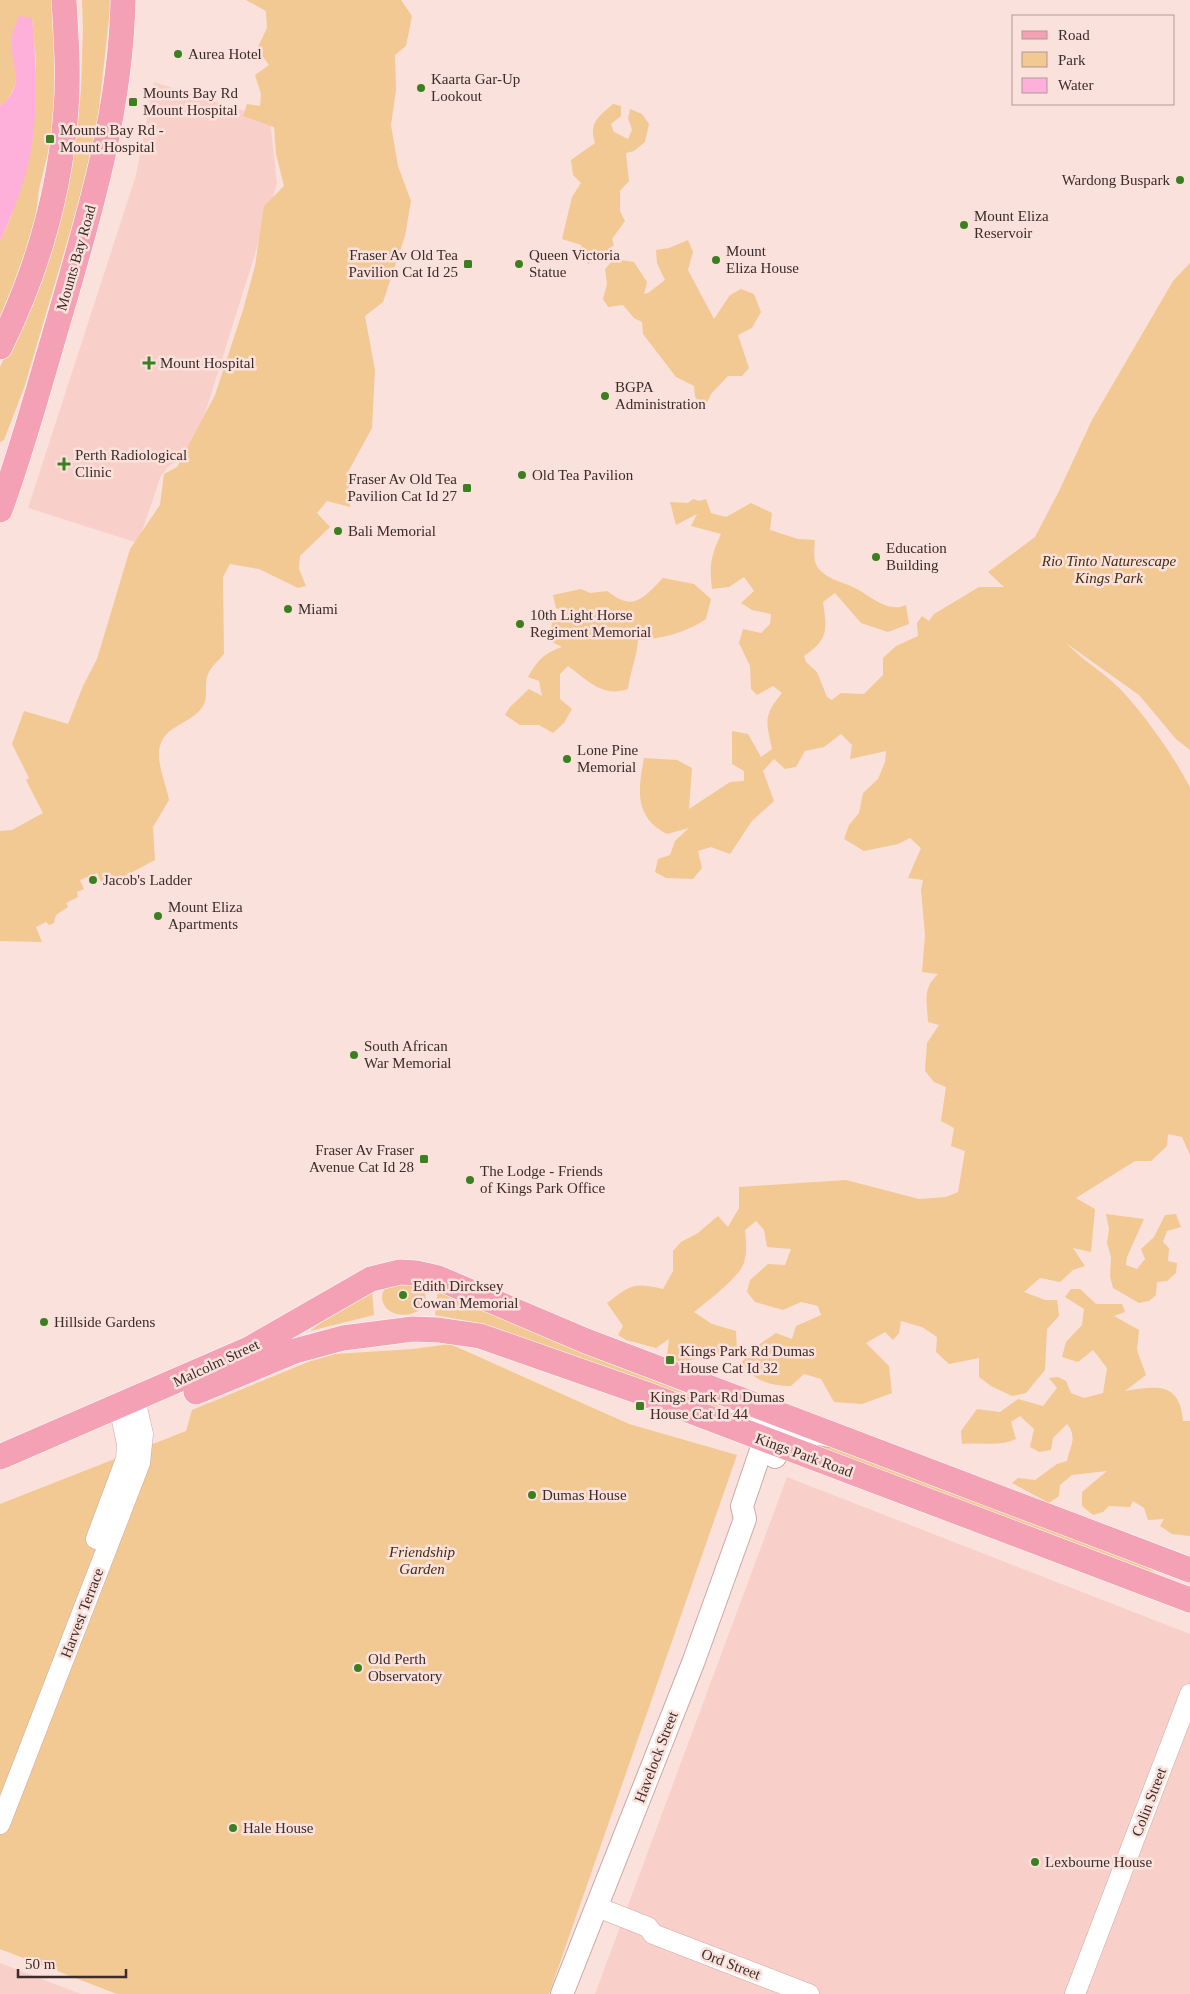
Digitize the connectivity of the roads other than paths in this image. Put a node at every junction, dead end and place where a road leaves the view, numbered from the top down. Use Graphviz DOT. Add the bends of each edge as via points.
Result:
graph roads {
  1 [pos="64,0"];
  2 [pos="123,0"];
  3 [pos="0,347"];
  4 [pos="10,453"];
  5 [pos="2,499"];
  6 [pos="429,1276"];
  7 [pos="413,1329"];
  8 [pos="712,1389"];
  9 [pos="129,1411"];
  10 [pos="844,1440"];
  11 [pos="772,1447"];
  12 [pos="0,1457"];
  13 [pos="0,1474"];
  14 [pos="1190,1570"];
  15 [pos="1190,1600"];
  16 [pos="1190,1694"];
  17 [pos="0,1788"];
  18 [pos="0,1824"];
  19 [pos="595,1913"];
  20 [pos="562,1994"];
  21 [pos="809,1994"];
  22 [pos="1075,1994"];
  1 -- 3 [label="main road" via="66,108 58,170 30,277"];
  2 -- 4 [label="main road, Mounts Bay Road" via="116,91 99,177"];
  4 -- 5 [label="main road, Mounts Bay Road"];
  6 -- 8 [label="main road, Kings Park Road" via="586,1342"];
  6 -- 9 [label="main road, Malcolm Street" via="400,1272 371,1279 249,1349"];
  7 -- 9 [label="main road, Malcolm Street" via="343,1338 295,1351"];
  7 -- 11 [label="main road, Kings Park Road" via="462,1333 496,1341"];
  8 -- 10 [label="main road, Kings Park Road"];
  8 -- 11 [label="main road" via="766,1424 771,1432"];
  9 -- 12 [label="main road, Malcolm Street"];
  9 -- 13 [label="main road, Malcolm Street"];
  9 -- 17 [label="street, Harvest Terrace" via="126,1459"];
  9 -- 18 [label="street, Harvest Terrace" via="144,1442 140,1463"];
  10 -- 11 [label="main road" via="804,1434"];
  10 -- 14 [label="main road, Kings Park Road"];
  11 -- 15 [label="main road, Kings Park Road"];
  11 -- 19 [label="main road, Havelock Street" via="742,1506 745,1519 693,1663"];
  16 -- 22 [label="street, Colin Street"];
  19 -- 20 [label="main road, Havelock Street"];
  19 -- 21 [label="street, Ord Street" via="648,1927 653,1934"];
}
